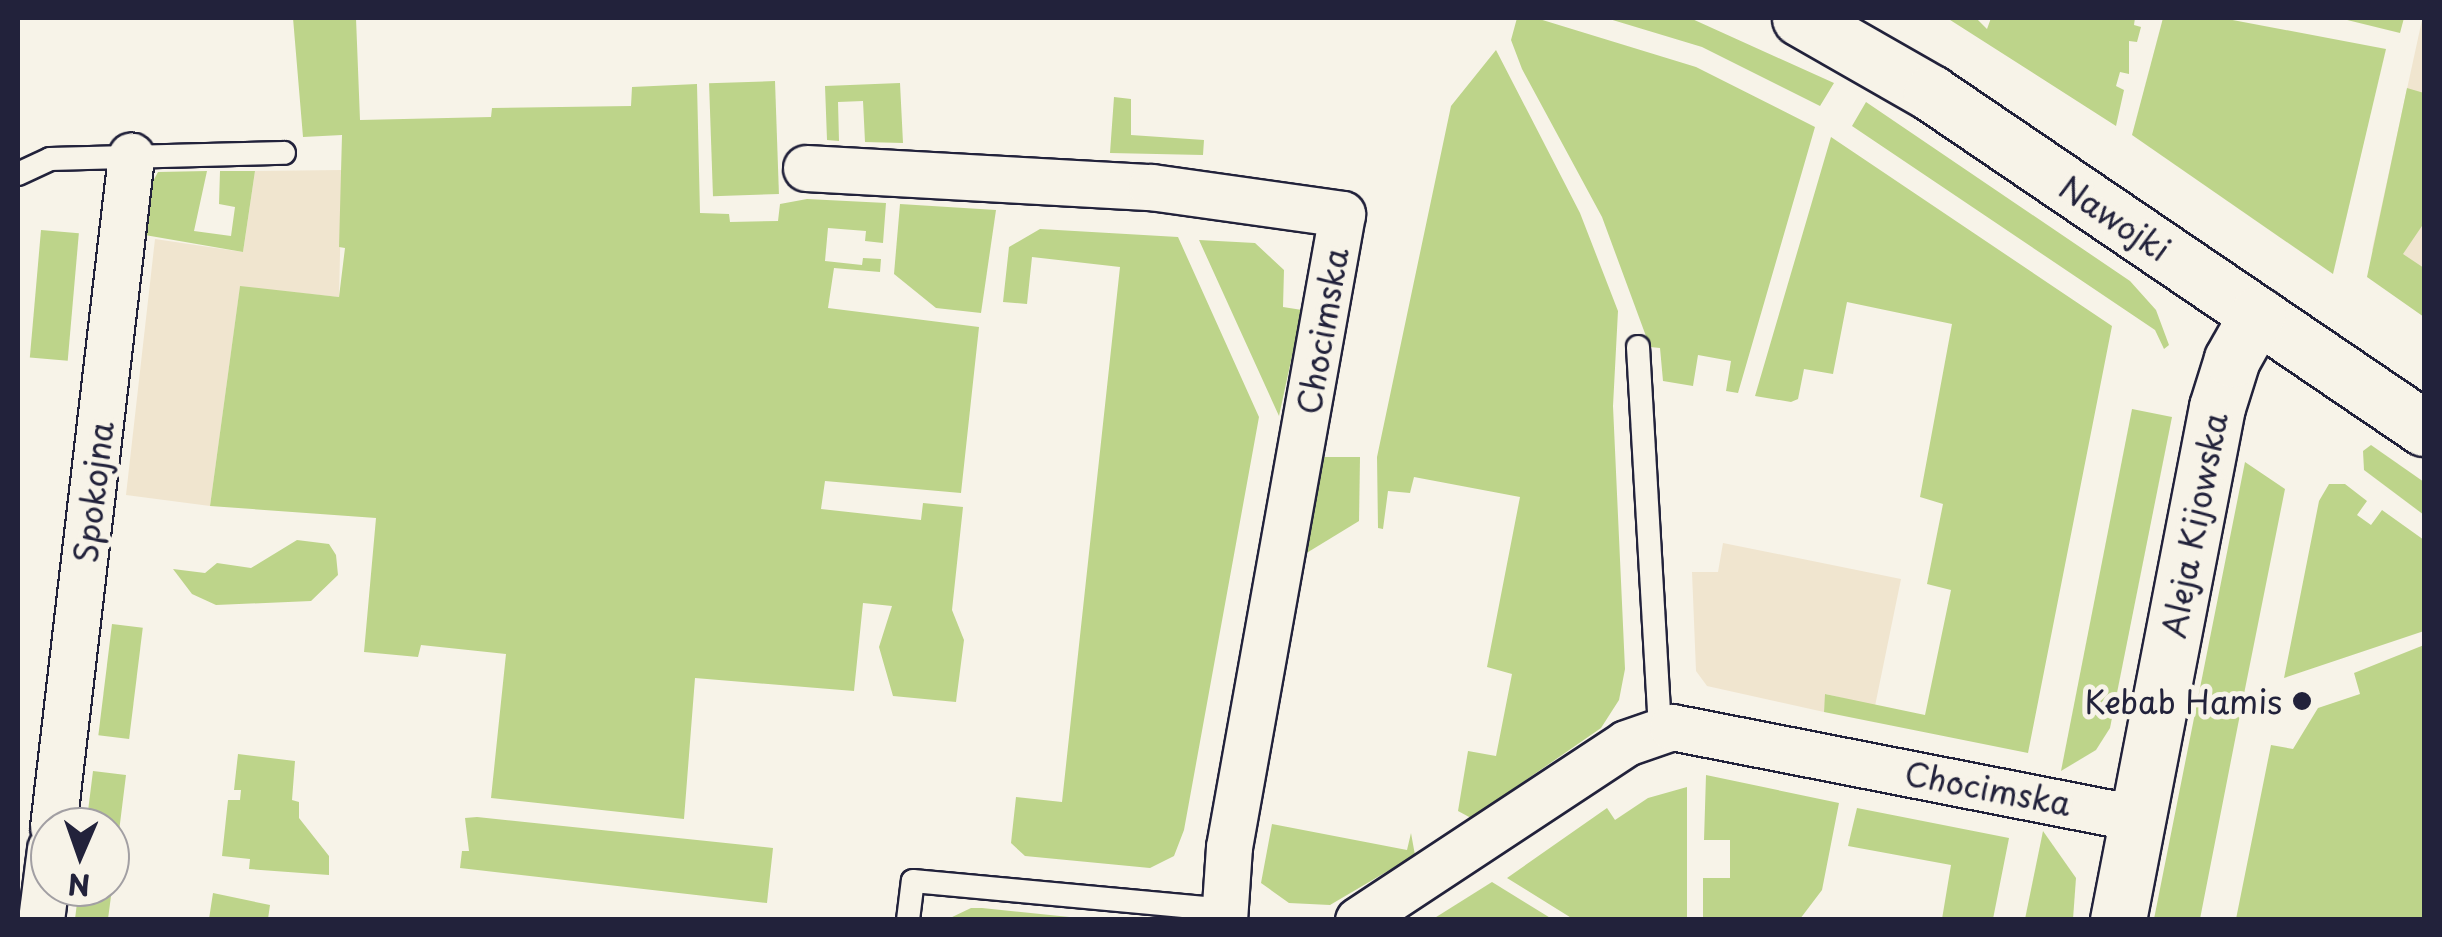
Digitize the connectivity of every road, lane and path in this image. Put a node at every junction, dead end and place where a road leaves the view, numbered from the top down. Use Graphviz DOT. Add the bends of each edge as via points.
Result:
graph roads {
  1 [pos="1800,18"];
  2 [pos="284,153"];
  3 [pos="131,156"];
  4 [pos="806,168"];
  5 [pos="18,174"];
  6 [pos="2257,315"];
  7 [pos="1638,348"];
  8 [pos="2424,428"];
  9 [pos="1660,730"];
  10 [pos="54,807"];
  11 [pos="2137,818"];
  12 [pos="1224,915"];
  13 [pos="908,920"];
  14 [pos="1358,920"];
  15 [pos="2118,920"];
  1 -- 6 [label="main road, Nawojki" via="1931,93"];
  2 -- 3 [label="lane"];
  3 -- 5 [label="lane" via="50,159"];
  3 -- 10 [label="street, Spokojna"];
  4 -- 12 [label="street, Chocimska" via="1151,187 1342,214 1232,828"];
  6 -- 8 [label="main road, Nawojki"];
  6 -- 11 [label="main road, Aleja Kijowska" via="2232,359 2217,407"];
  7 -- 9 [label="lane"];
  9 -- 11 [label="street, Chocimska" via="1692,728"];
  9 -- 14 [label="street, Chocimska" via="1626,743"];
  11 -- 15 [label="main road, Aleja Kijowska"];
  12 -- 13 [label="lane" via="913,880"];
}
